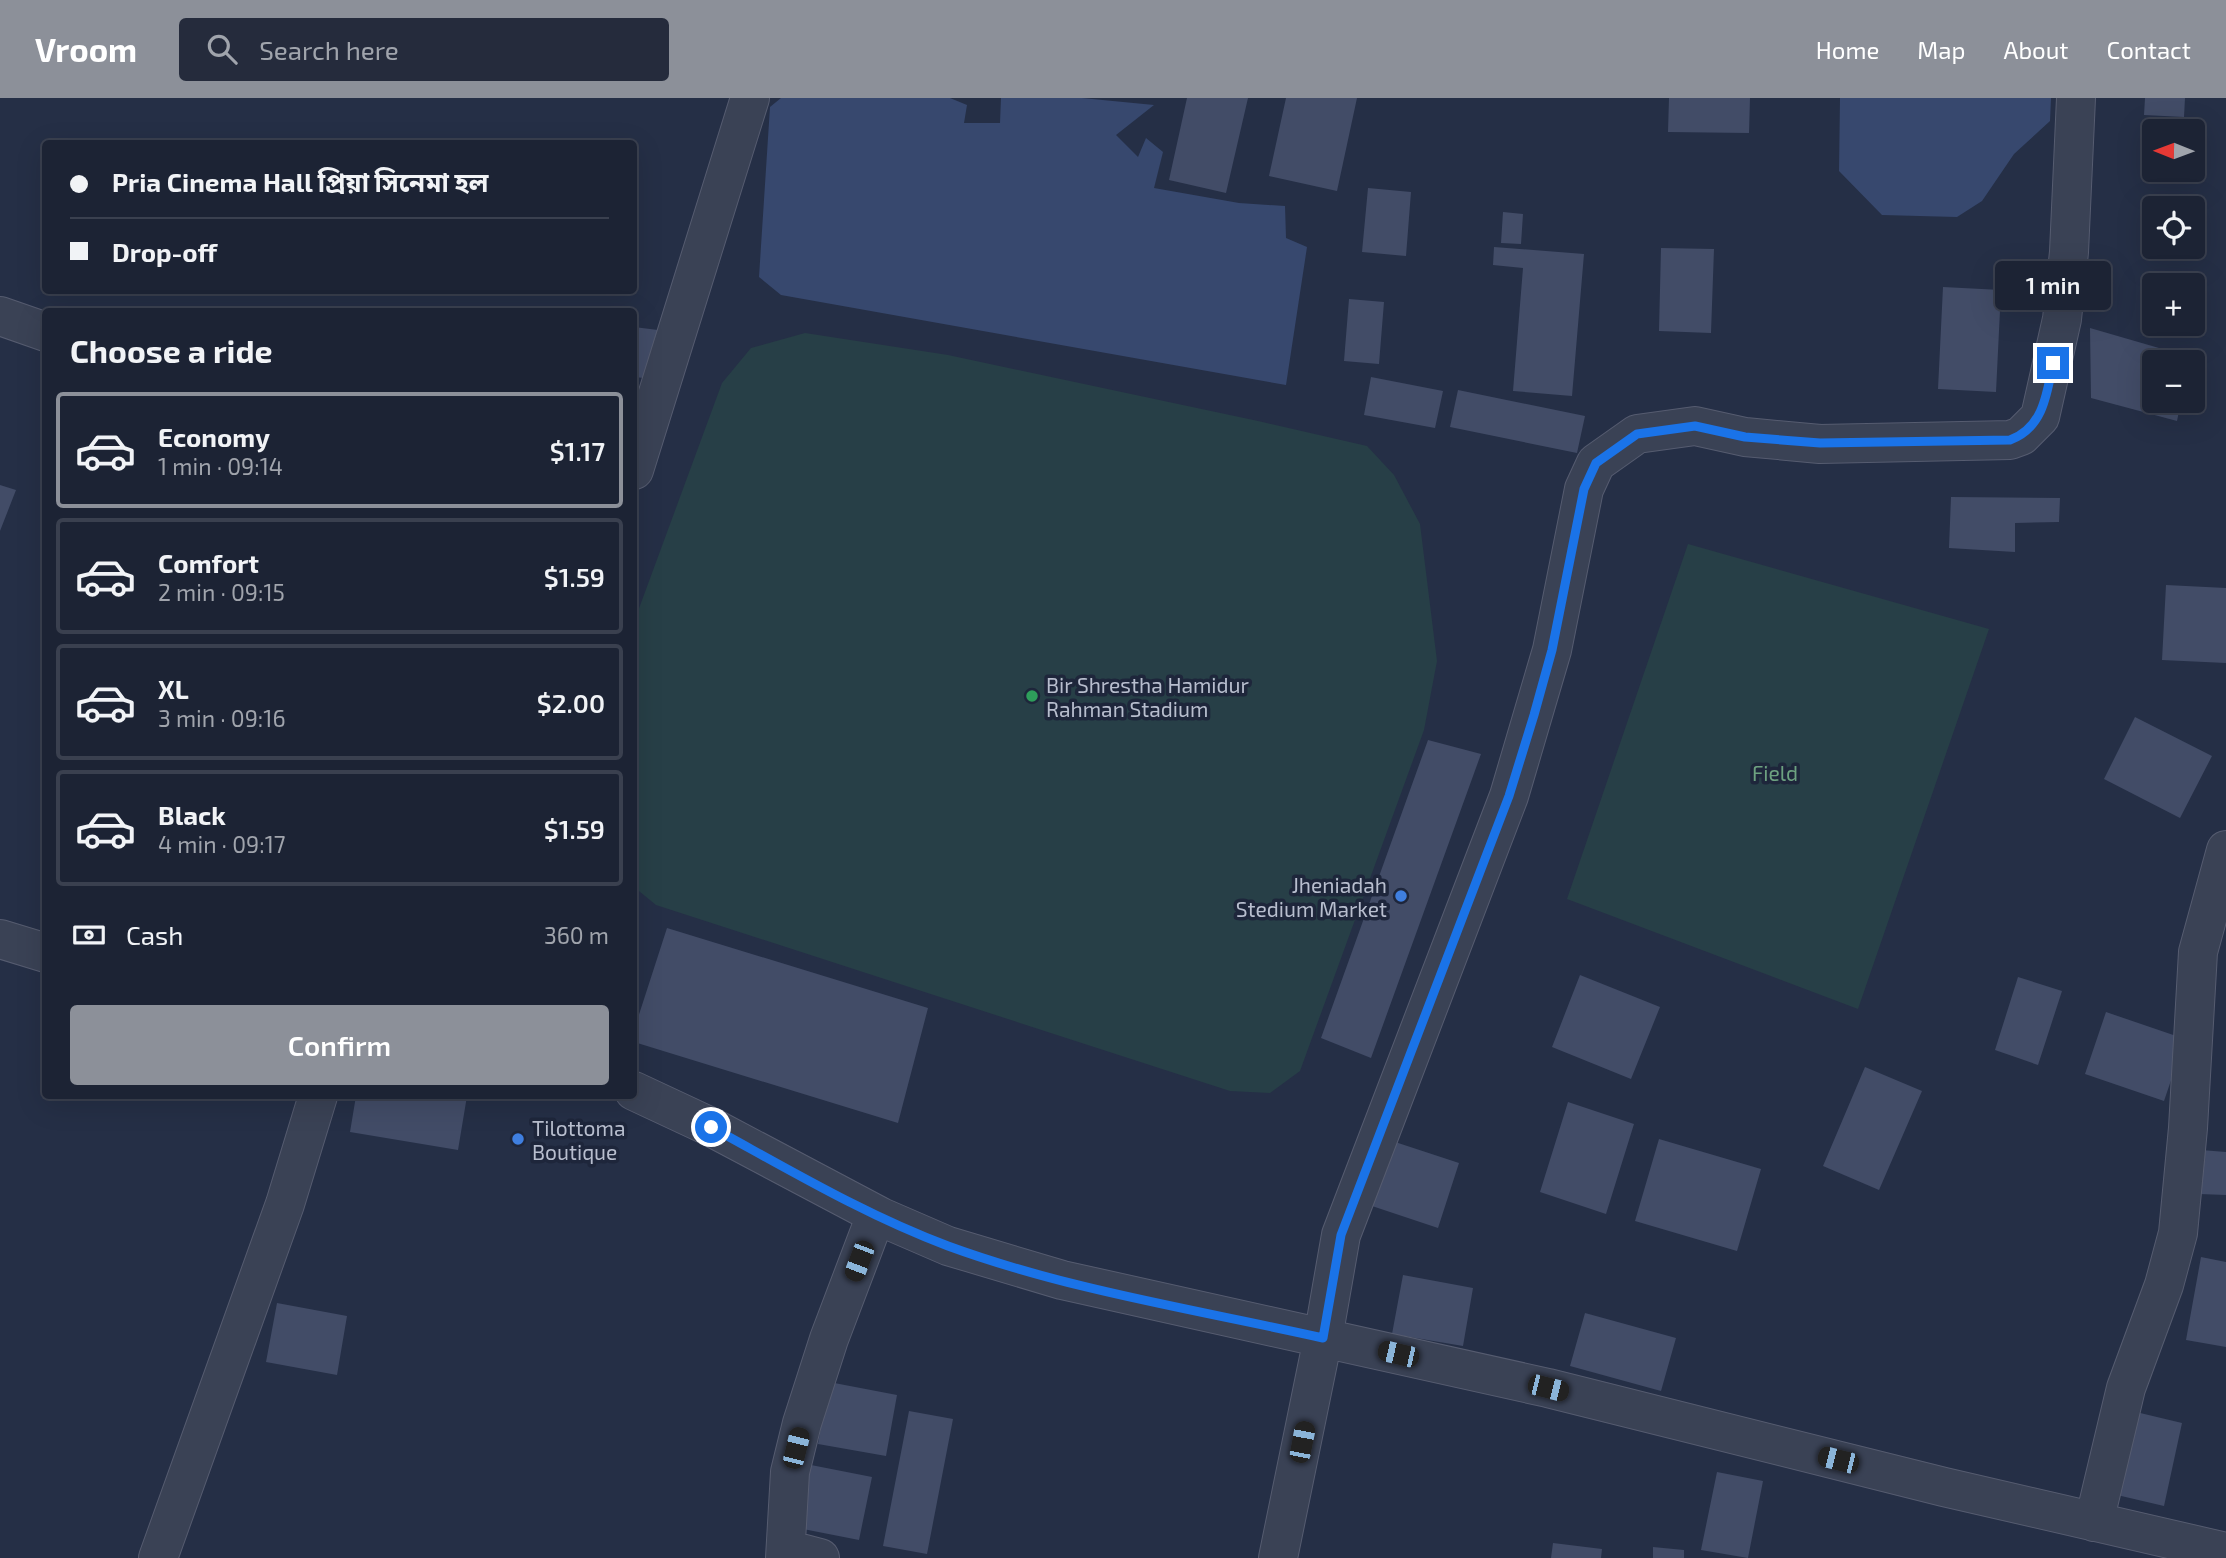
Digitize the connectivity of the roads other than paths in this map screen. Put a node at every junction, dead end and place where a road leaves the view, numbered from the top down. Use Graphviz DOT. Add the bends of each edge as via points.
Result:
graph roads {
  1 [pos="750,98"];
  2 [pos="2076,98"];
  3 [pos="0,316"];
  4 [pos="42,330"];
  5 [pos="637,460"];
  6 [pos="2226,850"];
  7 [pos="0,939"];
  8 [pos="42,952"];
  9 [pos="637,1092"];
  10 [pos="317,1099"];
  11 [pos="876,1214"];
  12 [pos="1323,1338"];
  13 [pos="2094,1522"];
  14 [pos="2226,1552"];
  15 [pos="797,1555"];
  16 [pos="158,1558"];
  17 [pos="1278,1558"];
  1 -- 5 [label="street"];
  2 -- 12 [label="street" via="2062,318 2040,417 2021,436 2010,440 1820,443 1745,437 1695,426 1637,434 1596,463 1584,489 1552,650 1513,785 1341,1235"];
  3 -- 4 [label="street"];
  6 -- 13 [label="street" via="2199,952 2178,1233 2126,1388"];
  7 -- 8 [label="street"];
  9 -- 11 [label="street"];
  10 -- 16 [label="street" via="285,1204"];
  11 -- 12 [label="street" via="948,1246 1062,1280"];
  11 -- 15 [label="street" via="829,1339 790,1472"];
  12 -- 13 [label="street" via="1548,1388"];
  12 -- 17 [label="street"];
  13 -- 14 [label="street"];
}
